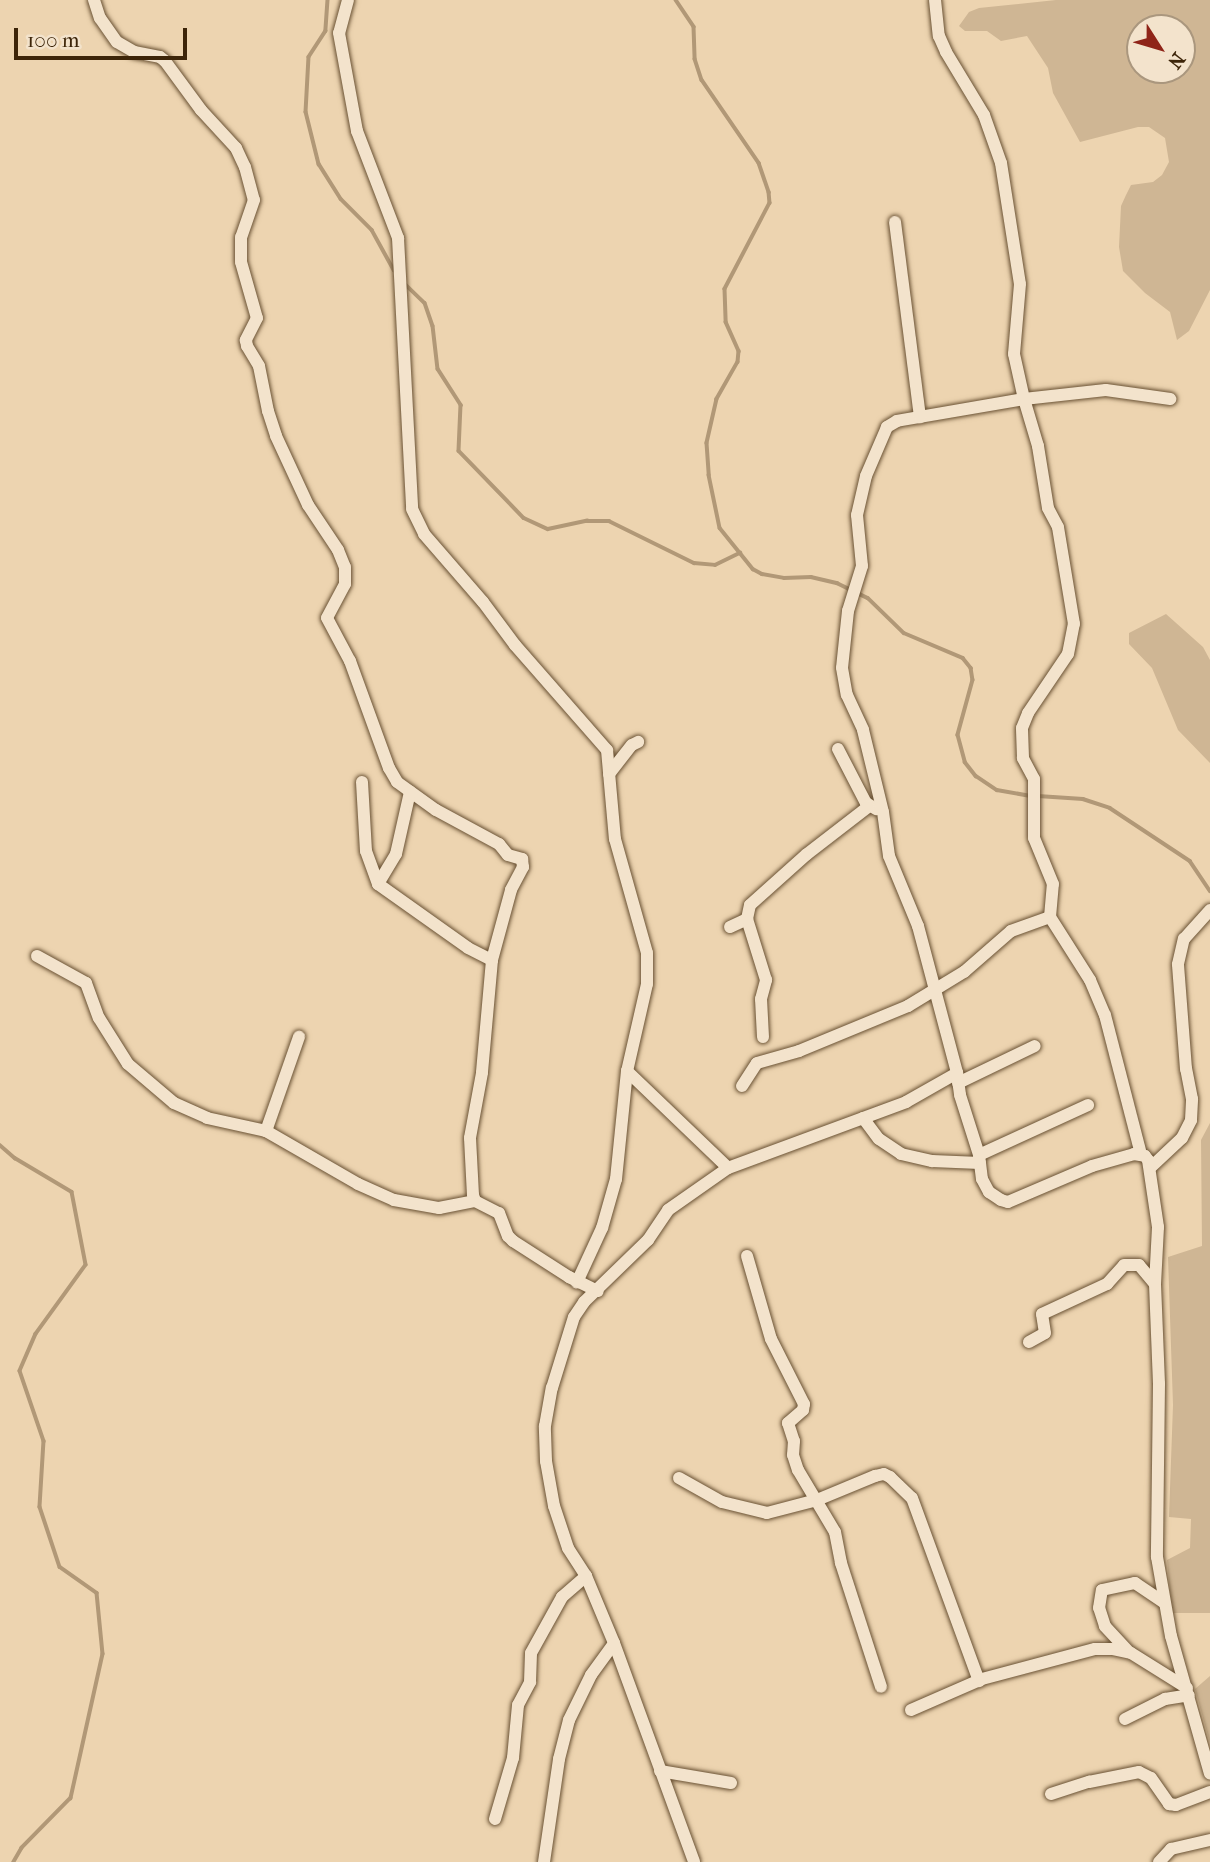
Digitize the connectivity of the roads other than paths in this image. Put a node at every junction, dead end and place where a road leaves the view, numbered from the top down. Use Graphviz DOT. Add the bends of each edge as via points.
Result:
graph roads {
  1 [pos="94,0"];
  2 [pos="348,0"];
  3 [pos="935,0"];
  4 [pos="895,222"];
  5 [pos="1024,399"];
  6 [pos="1170,399"];
  7 [pos="920,417"];
  8 [pos="638,742"];
  9 [pos="838,749"];
  10 [pos="609,774"];
  11 [pos="362,782"];
  12 [pos="410,792"];
  13 [pos="869,806"];
  14 [pos="883,812"];
  15 [pos="378,884"];
  16 [pos="1206,913"];
  17 [pos="1050,917"];
  18 [pos="747,919"];
  19 [pos="730,927"];
  20 [pos="37,956"];
  21 [pos="492,960"];
  22 [pos="935,990"];
  23 [pos="299,1037"];
  24 [pos="763,1038"];
  25 [pos="1035,1046"];
  26 [pos="627,1071"];
  27 [pos="957,1078"];
  28 [pos="743,1086"];
  29 [pos="1088,1105"];
  30 [pos="863,1118"];
  31 [pos="267,1131"];
  32 [pos="1141,1154"];
  33 [pos="980,1159"];
  34 [pos="728,1168"];
  35 [pos="1150,1168"];
  36 [pos="475,1201"];
  37 [pos="747,1256"];
  38 [pos="577,1282"];
  39 [pos="1155,1284"];
  40 [pos="598,1291"];
  41 [pos="1030,1342"];
  42 [pos="679,1478"];
  43 [pos="817,1500"];
  44 [pos="586,1576"];
  45 [pos="1164,1602"];
  46 [pos="614,1643"];
  47 [pos="1130,1653"];
  48 [pos="979,1681"];
  49 [pos="881,1687"];
  50 [pos="1188,1692"];
  51 [pos="911,1710"];
  52 [pos="1125,1719"];
  53 [pos="660,1771"];
  54 [pos="1210,1774"];
  55 [pos="731,1783"];
  56 [pos="1210,1792"];
  57 [pos="1051,1794"];
  58 [pos="495,1819"];
  59 [pos="1210,1840"];
  60 [pos="544,1862"];
  61 [pos="694,1862"];
  62 [pos="1159,1862"];
  1 -- 12 [label="street" via="117,42 165,61 236,148 245,167 254,200 241,237 240,262 257,318 247,346 262,374 268,411 308,505 345,567 345,584 327,618 356,673 389,768"];
  2 -- 10 [label="street" via="339,33 357,131 398,238 412,509 424,534 603,743"];
  3 -- 5 [label="street" via="946,52 984,115 1001,163 1020,284 1014,354"];
  4 -- 7 [label="street"];
  5 -- 6 [label="street" via="1106,390"];
  5 -- 7 [label="street"];
  5 -- 17 [label="street" via="1038,446 1048,508 1058,527 1074,624 1068,654 1022,728 1023,758 1034,779 1034,838 1053,884"];
  7 -- 14 [label="street" via="887,426 866,476 857,515 862,566 851,596 842,668"];
  8 -- 10 [label="street"];
  9 -- 13 [label="street"];
  10 -- 26 [label="street" via="615,839 642,927 648,968"];
  11 -- 15 [label="street" via="366,851"];
  12 -- 15 [label="street" via="396,854"];
  12 -- 21 [label="street" via="499,844 508,855 522,859"];
  13 -- 14 [label="street"];
  13 -- 18 [label="street" via="760,894 750,905"];
  14 -- 22 [label="street" via="889,856 918,926"];
  15 -- 21 [label="street"];
  16 -- 35 [label="street" via="1184,939 1178,964 1191,1120 1182,1138"];
  17 -- 22 [label="street" via="1011,931 964,972"];
  17 -- 32 [label="street" via="1090,980 1105,1015"];
  18 -- 19 [label="street"];
  18 -- 24 [label="street" via="765,979"];
  20 -- 31 [label="street" via="86,983 99,1018 128,1064 156,1091 207,1118"];
  21 -- 36 [label="street" via="482,1073 470,1138"];
  22 -- 27 [label="street"];
  22 -- 28 [label="street" via="845,1033 757,1063"];
  23 -- 31 [label="street"];
  25 -- 27 [label="street"];
  26 -- 34 [label="street"];
  26 -- 38 [label="street" via="616,1179 602,1228"];
  27 -- 30 [label="street"];
  27 -- 33 [label="street"];
  29 -- 33 [label="street"];
  30 -- 33 [label="street" via="879,1139 901,1154 932,1161"];
  30 -- 34 [label="street"];
  31 -- 36 [label="street" via="394,1200 439,1208"];
  32 -- 33 [label="street" via="1092,1166 1008,1202 989,1192"];
  32 -- 35 [label="street"];
  34 -- 40 [label="street" via="668,1210 648,1240"];
  35 -- 39 [label="street" via="1158,1227"];
  36 -- 38 [label="street" via="499,1213 513,1241"];
  37 -- 43 [label="street" via="771,1339 804,1404 788,1426 798,1470"];
  38 -- 40 [label="street"];
  39 -- 41 [label="street" via="1139,1265 1124,1265 1107,1284 1042,1314 1045,1333"];
  39 -- 45 [label="street" via="1157,1558"];
  40 -- 44 [label="street" via="574,1317 545,1426 554,1506 568,1548"];
  42 -- 43 [label="street" via="722,1502 767,1513"];
  43 -- 48 [label="street" via="884,1474 906,1490 921,1518"];
  43 -- 49 [label="street" via="835,1532"];
  44 -- 46 [label="street"];
  44 -- 58 [label="street" via="562,1597 531,1653 530,1682 518,1705 513,1758"];
  45 -- 47 [label="street" via="1135,1583 1102,1590 1099,1608 1105,1626"];
  45 -- 50 [label="street"];
  46 -- 53 [label="street"];
  46 -- 60 [label="street" via="591,1675 569,1720"];
  47 -- 48 [label="street" via="1095,1649"];
  47 -- 50 [label="street"];
  48 -- 51 [label="street"];
  50 -- 52 [label="street"];
  50 -- 54 [label="street"];
  53 -- 55 [label="street"];
  53 -- 61 [label="street"];
  56 -- 57 [label="street" via="1168,1804 1155,1781 1139,1772"];
  59 -- 62 [label="street" via="1171,1849"];
}
